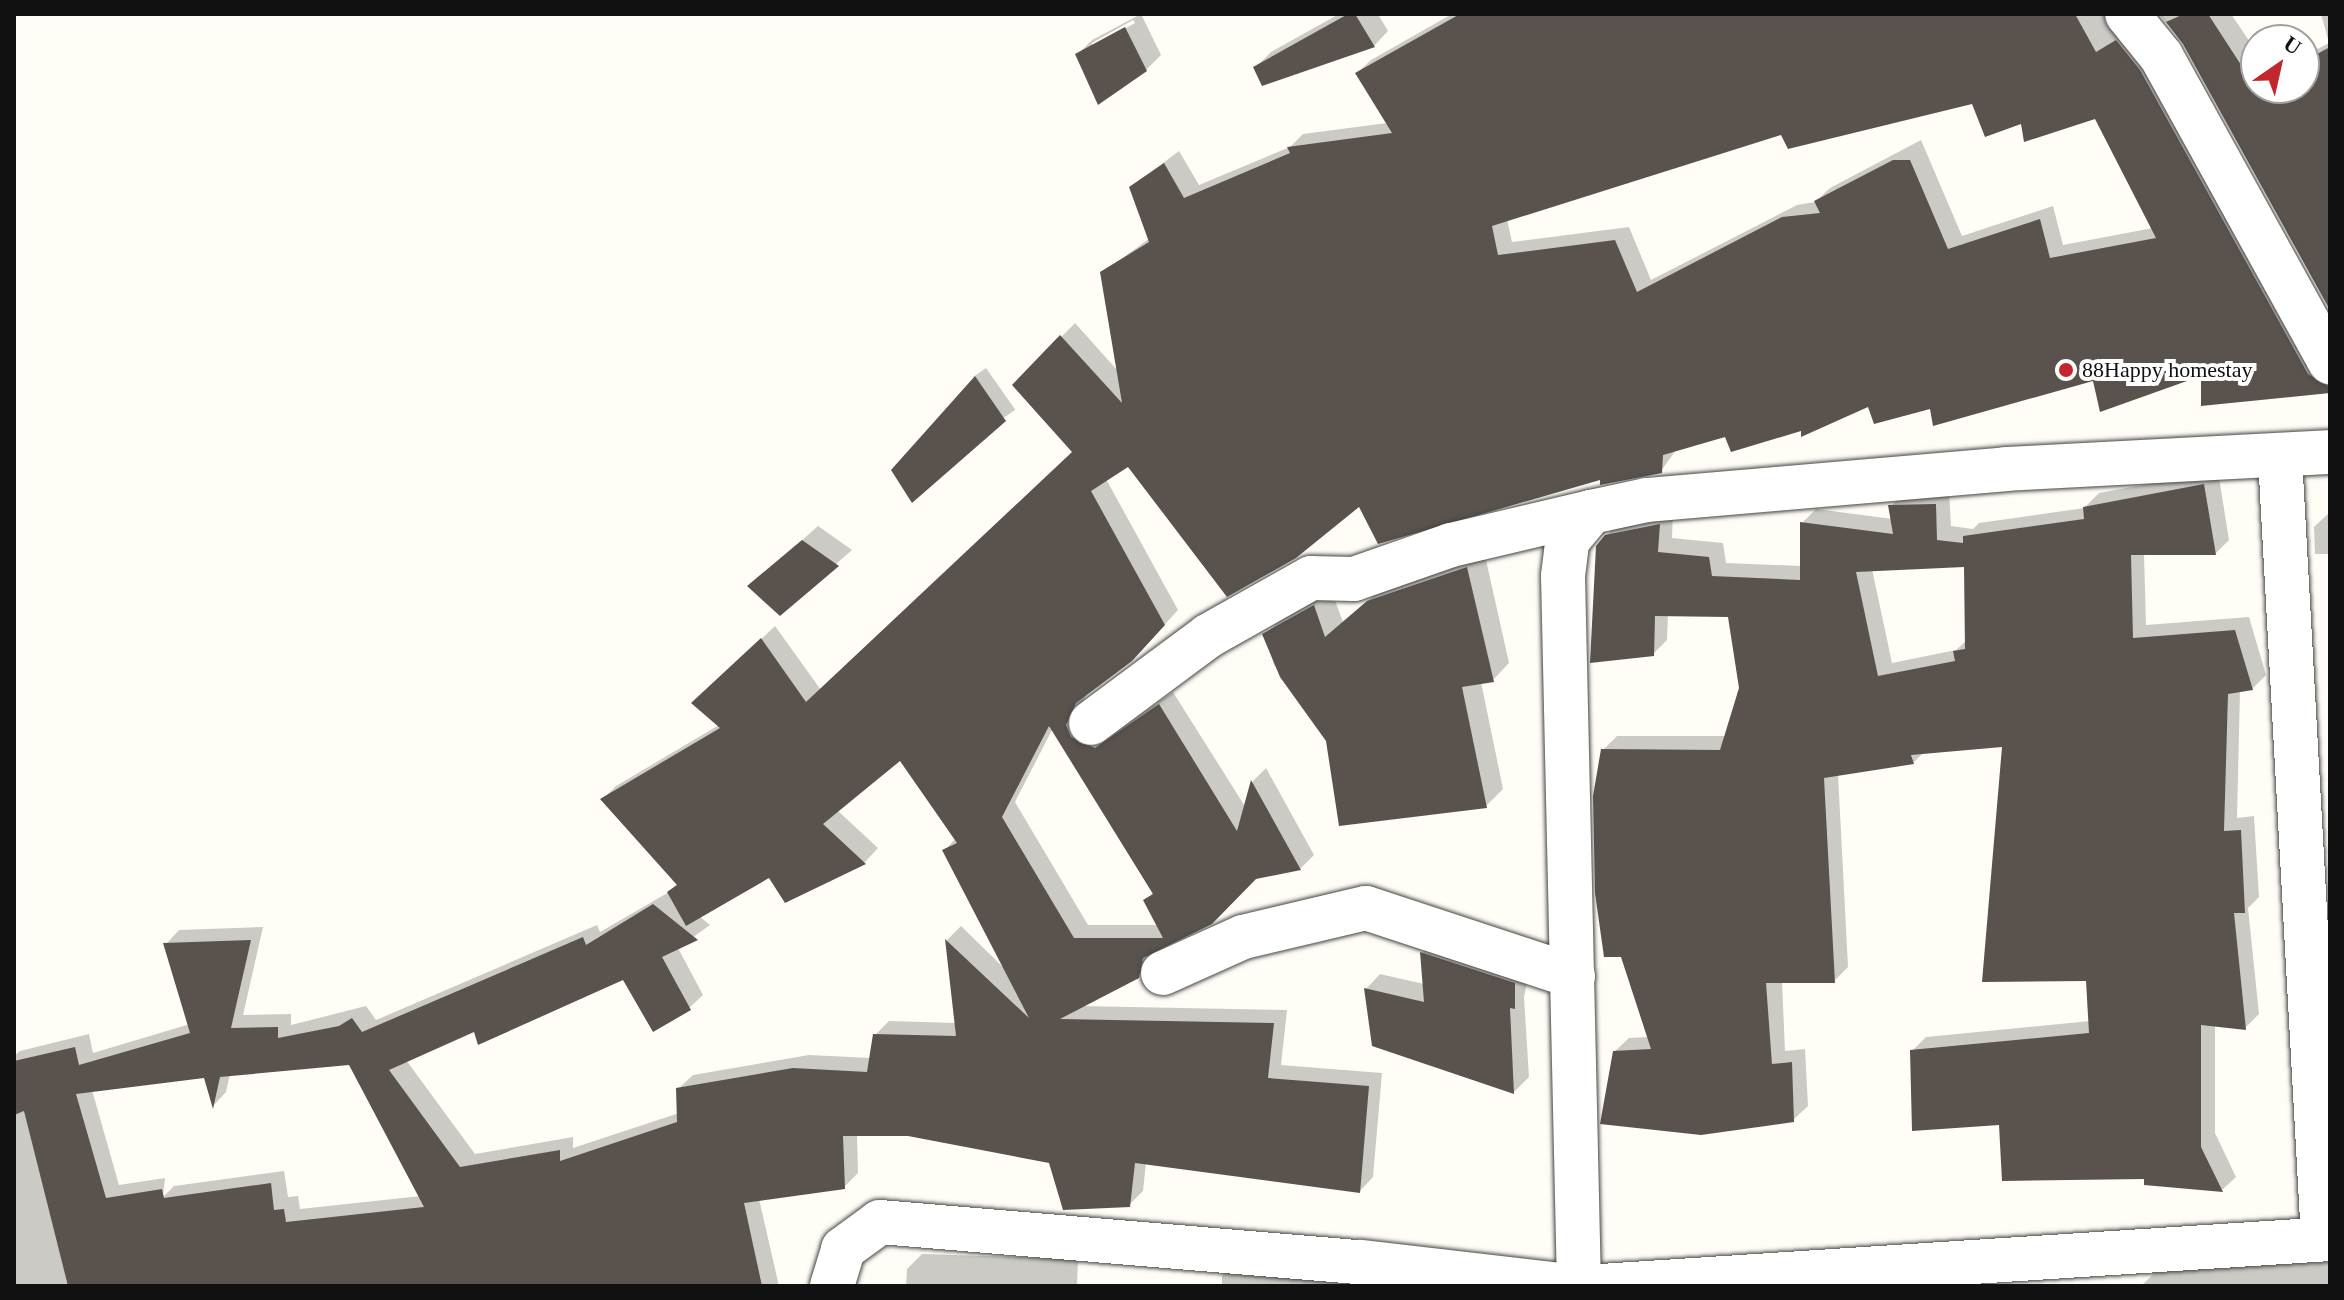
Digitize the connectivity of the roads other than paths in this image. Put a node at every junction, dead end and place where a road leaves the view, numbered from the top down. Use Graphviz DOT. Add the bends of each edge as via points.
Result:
graph roads {
  1 [pos="2127,14"];
  2 [pos="2330,362"];
  3 [pos="2330,452"];
  4 [pos="2280,457"];
  5 [pos="1591,512"];
  6 [pos="1091,723"];
  7 [pos="1163,973"];
  8 [pos="1573,976"];
  9 [pos="2326,1238"];
  10 [pos="832,1286"];
  11 [pos="1568,1286"];
  12 [pos="1579,1286"];
  13 [pos="1601,1286"];
  1 -- 2 [label="street" via="2161,56"];
  3 -- 4 [label="street"];
  4 -- 5 [label="street" via="2006,469 1647,500"];
  4 -- 9 [label="street"];
  5 -- 6 [label="street" via="1451,545 1354,579 1311,578 1208,636"];
  5 -- 8 [label="street" via="1567,541 1563,576"];
  7 -- 8 [label="street" via="1243,937 1366,908"];
  8 -- 12 [label="street"];
  9 -- 13 [label="street"];
  10 -- 11 [label="street" via="843,1249 880,1222 1361,1262"];
}
